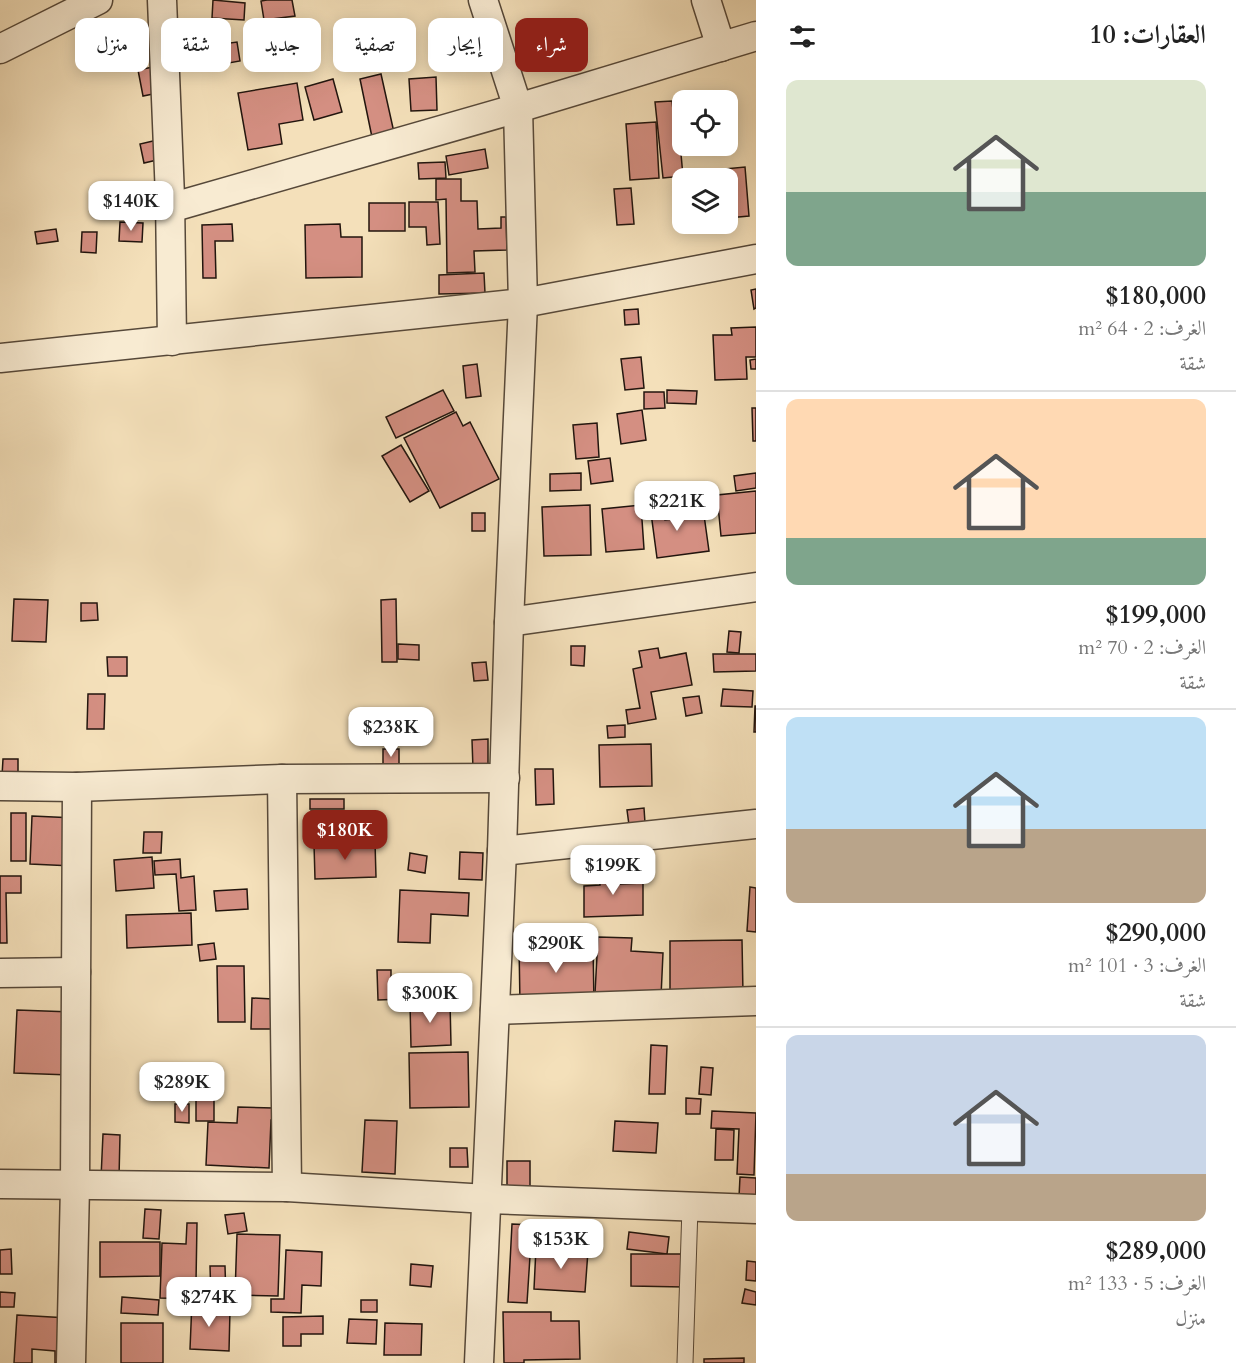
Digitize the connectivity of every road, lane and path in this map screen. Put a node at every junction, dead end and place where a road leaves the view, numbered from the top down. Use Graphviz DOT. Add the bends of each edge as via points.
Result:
graph roads {
  1 [pos="98,0"];
  2 [pos="162,0"];
  3 [pos="483,0"];
  4 [pos="706,0"];
  5 [pos="756,36"];
  6 [pos="721,47"];
  7 [pos="0,49"];
  8 [pos="518,108"];
  9 [pos="170,208"];
  10 [pos="756,260"];
  11 [pos="523,303"];
  12 [pos="172,340"];
  13 [pos="0,358"];
  14 [pos="756,587"];
  15 [pos="510,622"];
  16 [pos="505,778"];
  17 [pos="282,779"];
  18 [pos="0,786"];
  19 [pos="77,787"];
  20 [pos="756,824"];
  21 [pos="502,851"];
  22 [pos="76,972"];
  23 [pos="0,973"];
  24 [pos="756,1001"];
  25 [pos="495,1010"];
  26 [pos="0,1184"];
  27 [pos="75,1186"];
  28 [pos="287,1187"];
  29 [pos="486,1199"];
  30 [pos="690,1207"];
  31 [pos="756,1209"];
  32 [pos="71,1363"];
  33 [pos="479,1363"];
  34 [pos="685,1363"];
  1 -- 7 [label="street"];
  2 -- 9 [label="street"];
  3 -- 8 [label="street"];
  4 -- 6 [label="street"];
  5 -- 6 [label="street"];
  6 -- 8 [label="street"];
  8 -- 9 [label="street"];
  8 -- 11 [label="street"];
  9 -- 12 [label="street"];
  10 -- 11 [label="street"];
  11 -- 12 [label="street"];
  11 -- 15 [label="street"];
  12 -- 13 [label="street"];
  14 -- 15 [label="street"];
  15 -- 16 [label="street"];
  16 -- 17 [label="street"];
  16 -- 21 [label="street"];
  17 -- 19 [label="street"];
  17 -- 28 [label="street"];
  18 -- 19 [label="street"];
  19 -- 22 [label="street"];
  20 -- 21 [label="street"];
  21 -- 25 [label="street"];
  22 -- 23 [label="street"];
  22 -- 27 [label="street"];
  24 -- 25 [label="street"];
  25 -- 29 [label="street"];
  26 -- 27 [label="street"];
  27 -- 28 [label="street"];
  27 -- 32 [label="street"];
  28 -- 29 [label="street"];
  29 -- 30 [label="street"];
  29 -- 33 [label="street"];
  30 -- 31 [label="street"];
  30 -- 34 [label="lane"];
}
